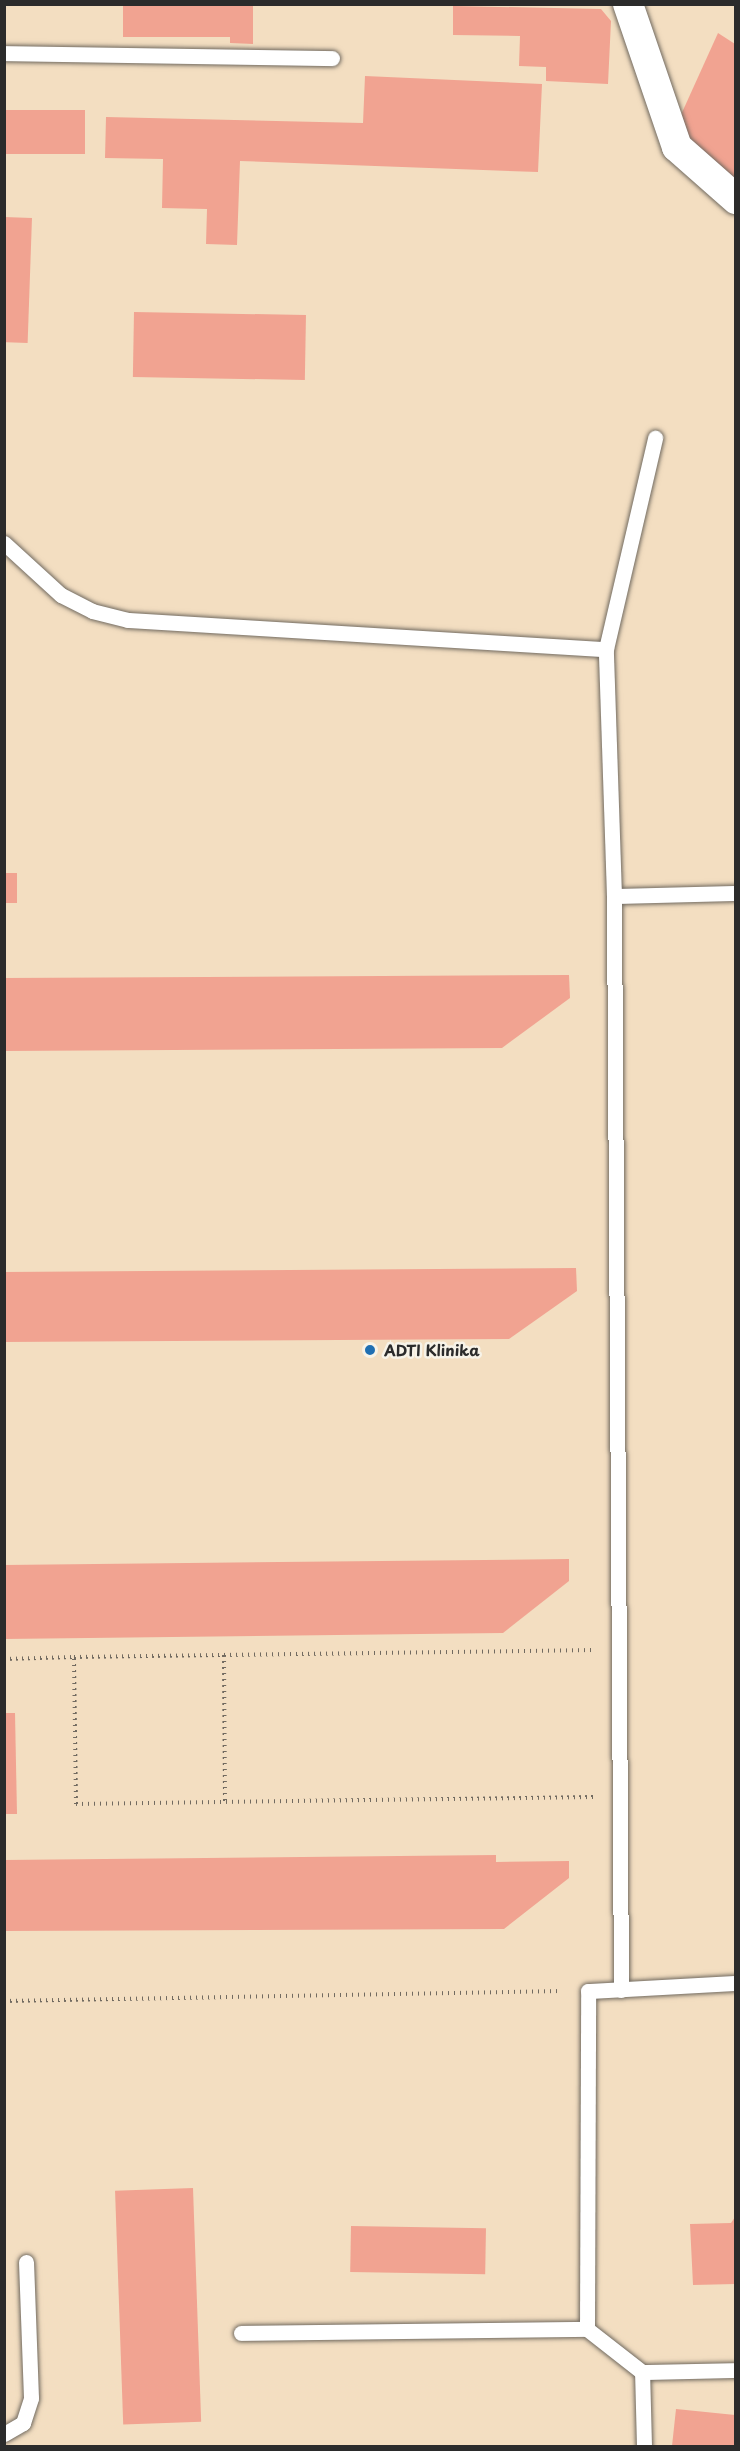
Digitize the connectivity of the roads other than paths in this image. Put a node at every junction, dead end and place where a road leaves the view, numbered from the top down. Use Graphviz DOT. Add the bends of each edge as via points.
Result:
graph roads {
  1 [pos="628,4"];
  2 [pos="4,53"];
  3 [pos="332,58"];
  4 [pos="735,199"];
  5 [pos="655,438"];
  6 [pos="4,543"];
  7 [pos="606,649"];
  8 [pos="735,893"];
  9 [pos="614,896"];
  10 [pos="735,1983"];
  11 [pos="621,1990"];
  12 [pos="26,2262"];
  13 [pos="587,2329"];
  14 [pos="241,2333"];
  15 [pos="735,2370"];
  16 [pos="642,2372"];
  17 [pos="4,2434"];
  18 [pos="644,2446"];
  1 -- 4 [label="street" via="677,147"];
  2 -- 3 [label="lane"];
  5 -- 7 [label="lane"];
  6 -- 7 [label="lane" via="61,595 92,611 128,620"];
  7 -- 9 [label="lane"];
  8 -- 9 [label="lane"];
  9 -- 11 [label="lane"];
  10 -- 11 [label="lane"];
  11 -- 13 [label="lane" via="588,1991"];
  12 -- 17 [label="lane" via="31,2398 24,2423"];
  13 -- 14 [label="lane"];
  13 -- 16 [label="lane"];
  15 -- 16 [label="lane"];
  16 -- 18 [label="lane"];
}
